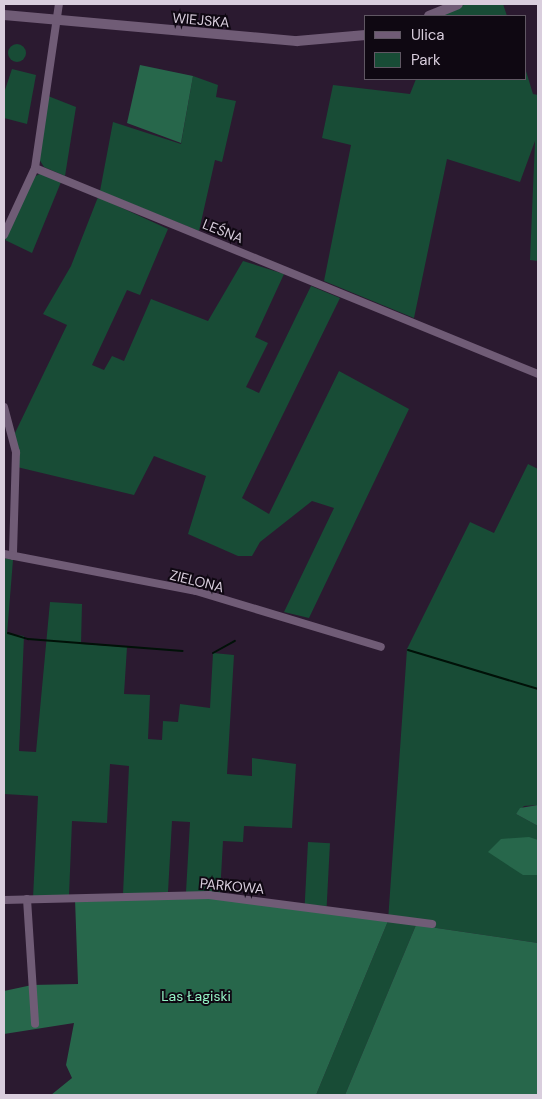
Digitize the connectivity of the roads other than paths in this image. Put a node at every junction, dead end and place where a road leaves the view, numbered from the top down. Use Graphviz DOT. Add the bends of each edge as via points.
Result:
graph roads {
  1 [pos="60,4"];
  2 [pos="458,4"];
  3 [pos="4,15"];
  4 [pos="431,15"];
  5 [pos="57,20"];
  6 [pos="364,35"];
  7 [pos="35,168"];
  8 [pos="4,235"];
  9 [pos="538,374"];
  10 [pos="4,407"];
  11 [pos="4,554"];
  12 [pos="13,556"];
  13 [pos="381,647"];
  14 [pos="27,899"];
  15 [pos="4,900"];
  16 [pos="432,924"];
  17 [pos="35,1024"];
  1 -- 5 [label="street"];
  2 -- 4 [label="street"];
  3 -- 5 [label="street, WIEJSKA"];
  5 -- 6 [label="street, WIEJSKA" via="297,41"];
  5 -- 7 [label="street"];
  7 -- 8 [label="street"];
  7 -- 9 [label="street, LEŚNA"];
  10 -- 12 [label="street" via="16,452"];
  11 -- 12 [label="street, ZIELONA"];
  12 -- 13 [label="street, ZIELONA" via="196,591"];
  14 -- 15 [label="street, PARKOWA"];
  14 -- 16 [label="street, PARKOWA" via="209,895"];
  14 -- 17 [label="street"];
}
